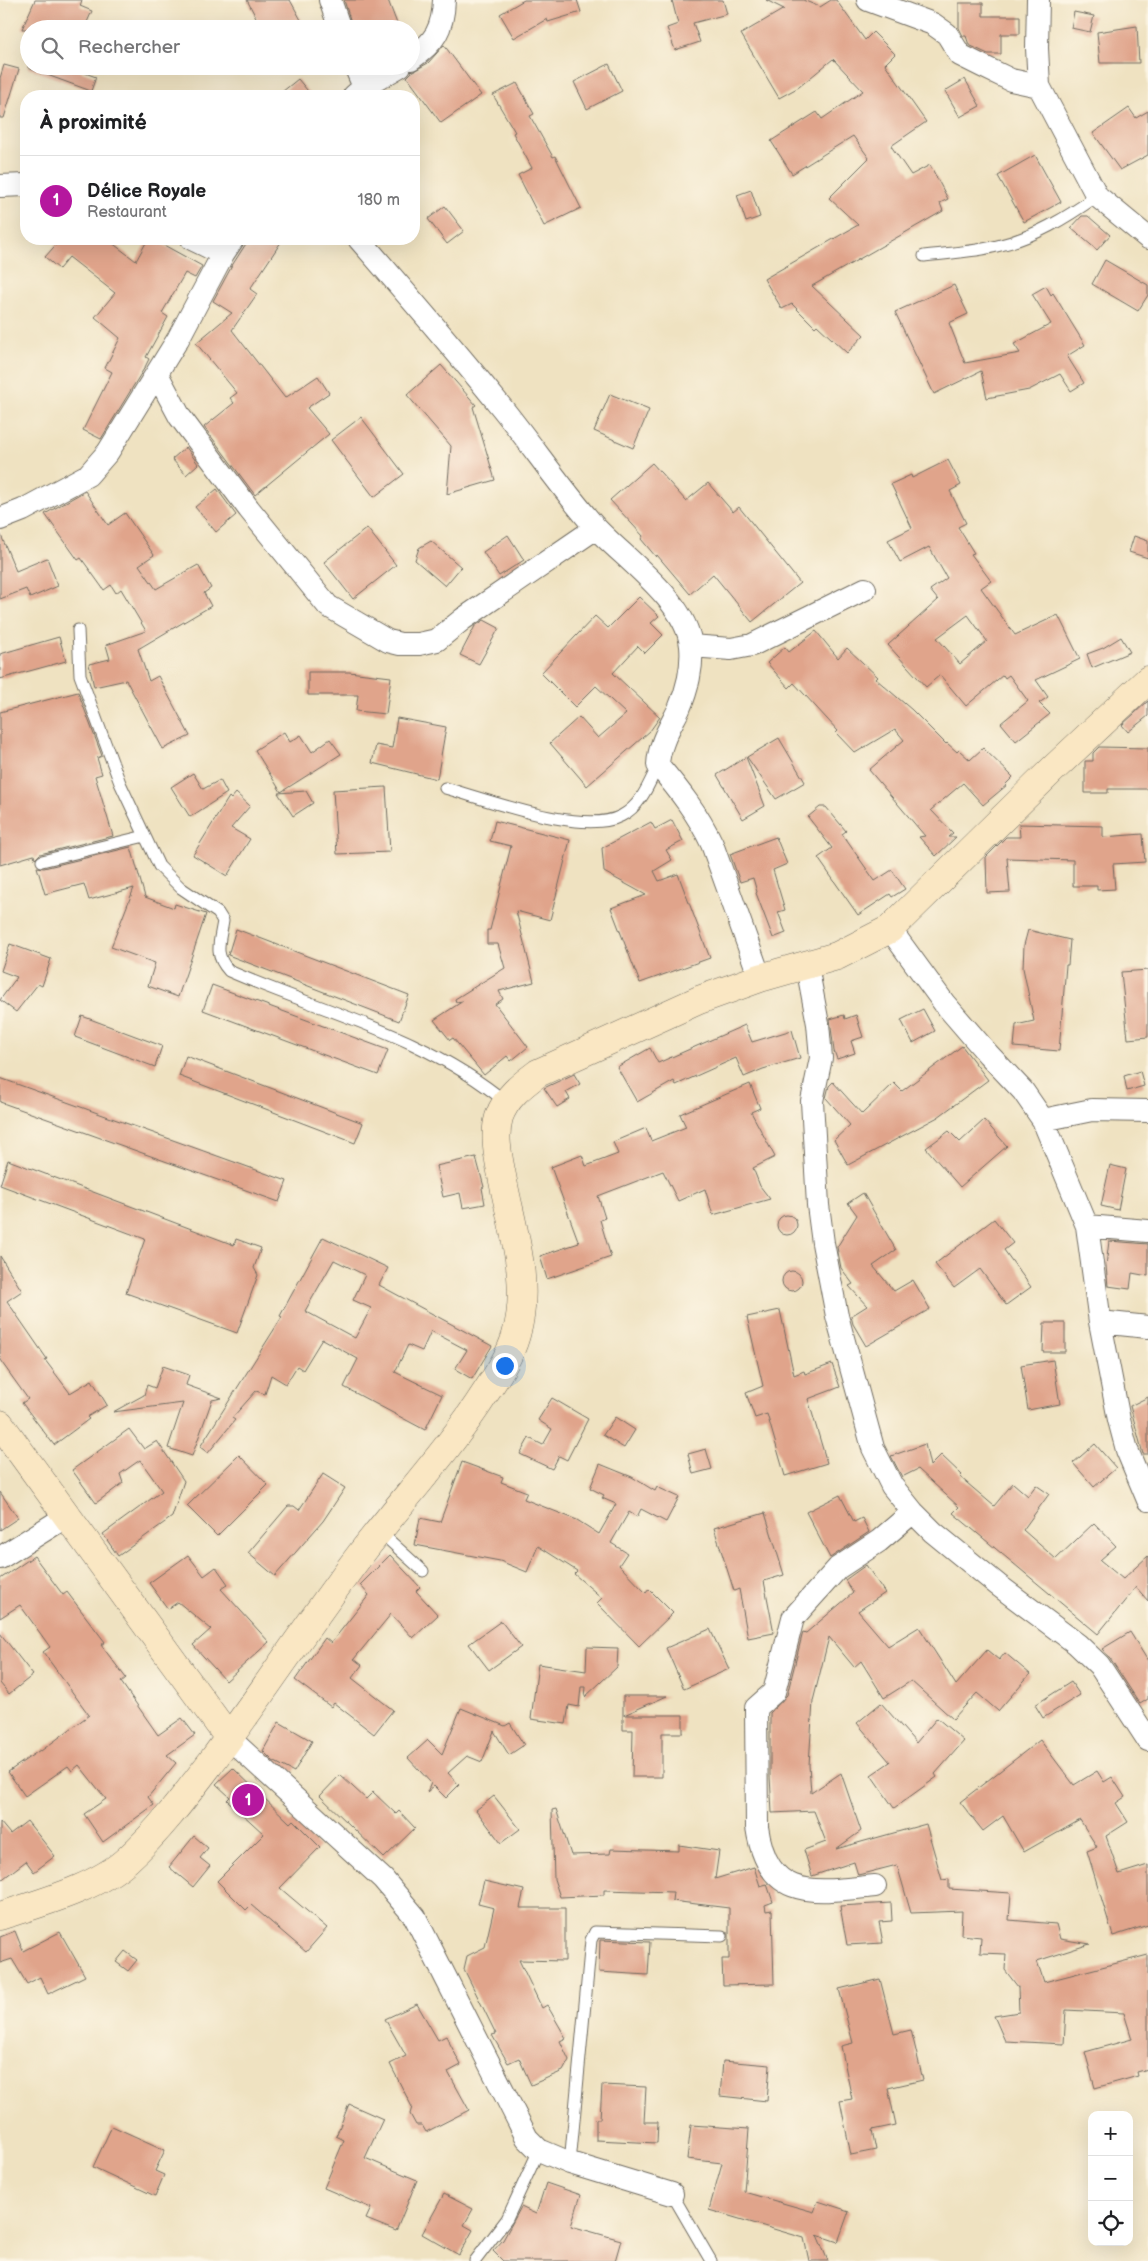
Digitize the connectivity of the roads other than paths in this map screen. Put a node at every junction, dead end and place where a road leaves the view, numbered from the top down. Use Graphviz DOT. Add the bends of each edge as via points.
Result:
graph roads {
  1 [pos="330,0"];
  2 [pos="444,0"];
  3 [pos="868,0"];
  4 [pos="1038,0"];
  5 [pos="337,20"];
  6 [pos="420,52"];
  7 [pos="356,75"];
  8 [pos="385,75"];
  9 [pos="1039,86"];
  10 [pos="358,90"];
  11 [pos="361,90"];
  12 [pos="20,185"];
  13 [pos="0,186"];
  14 [pos="1097,196"];
  15 [pos="1148,238"];
  16 [pos="364,245"];
  17 [pos="228,246"];
  18 [pos="924,256"];
  19 [pos="157,374"];
  20 [pos="0,519"];
  21 [pos="596,528"];
  22 [pos="866,588"];
  23 [pos="78,630"];
  24 [pos="691,646"];
  25 [pos="1148,680"];
  26 [pos="658,765"];
  27 [pos="445,788"];
  28 [pos="145,836"];
  29 [pos="42,861"];
  30 [pos="890,929"];
  31 [pos="807,966"];
  32 [pos="760,978"];
  33 [pos="507,1102"];
  34 [pos="1148,1111"];
  35 [pos="1043,1120"];
  36 [pos="1087,1226"];
  37 [pos="1148,1231"];
  38 [pos="1100,1322"];
  39 [pos="1148,1327"];
  40 [pos="0,1424"];
  41 [pos="1148,1500"];
  42 [pos="913,1512"];
  43 [pos="67,1516"];
  44 [pos="379,1531"];
  45 [pos="0,1558"];
  46 [pos="422,1571"];
  47 [pos="229,1738"];
  48 [pos="1148,1740"];
  49 [pos="875,1886"];
  50 [pos="0,1916"];
  51 [pos="722,1936"];
  52 [pos="539,2150"];
  53 [pos="570,2163"];
  54 [pos="672,2194"];
  55 [pos="476,2261"];
  56 [pos="711,2261"];
  1 -- 5 [label="street"];
  2 -- 6 [label="street" via="438,32"];
  3 -- 9 [label="street" via="933,24 946,34 960,56 1011,80"];
  4 -- 9 [label="street"];
  7 -- 10 [label="street"];
  8 -- 11 [label="street"];
  9 -- 14 [label="street"];
  12 -- 13 [label="street"];
  14 -- 15 [label="street"];
  14 -- 18 [label="lane" via="1061,221 1029,236 997,246"];
  16 -- 21 [label="street" via="499,403"];
  17 -- 19 [label="street"];
  19 -- 20 [label="street" via="108,452 88,475"];
  19 -- 21 [label="street" via="180,417 328,606 388,641 418,644 437,640"];
  21 -- 24 [label="street" via="674,607 687,627"];
  22 -- 24 [label="street" via="752,646 731,649"];
  23 -- 28 [label="lane" via="80,675 120,783"];
  24 -- 26 [label="street" via="687,684 659,751"];
  25 -- 30 [label="street"];
  26 -- 27 [label="lane" via="640,801 620,816 602,821 578,822 553,817"];
  26 -- 32 [label="street" via="690,804 712,844"];
  28 -- 29 [label="lane"];
  28 -- 33 [label="lane" via="159,866 223,921 218,952 220,962 229,971 402,1038 452,1063"];
  30 -- 31 [label="street" via="837,956"];
  30 -- 35 [label="street" via="944,1003 1023,1091"];
  31 -- 32 [label="street"];
  31 -- 42 [label="street" via="821,1058 812,1101 818,1205 837,1316 872,1448 892,1486"];
  32 -- 33 [label="street" via="699,1000 538,1073 517,1089"];
  33 -- 44 [label="street" via="496,1132 520,1266 521,1311 515,1337 506,1360 466,1422"];
  34 -- 35 [label="street" via="1092,1110"];
  35 -- 36 [label="street"];
  36 -- 37 [label="street"];
  36 -- 38 [label="street"];
  38 -- 39 [label="street"];
  38 -- 41 [label="street" via="1127,1450"];
  40 -- 43 [label="street"];
  42 -- 48 [label="street" via="933,1532 1077,1644 1099,1665"];
  42 -- 49 [label="street" via="838,1568 793,1618 774,1692 756,1708 757,1827 760,1846 772,1873 794,1887 815,1891"];
  43 -- 45 [label="street"];
  43 -- 47 [label="street"];
  44 -- 46 [label="lane"];
  44 -- 47 [label="street"];
  47 -- 50 [label="street" via="171,1813 126,1861 78,1888"];
  47 -- 52 [label="street" via="383,1879 415,1917 527,2138"];
  51 -- 53 [label="lane" via="595,1932 591,1940"];
  52 -- 53 [label="street"];
  52 -- 55 [label="lane" via="507,2219"];
  53 -- 54 [label="street"];
  54 -- 56 [label="lane"];
}
